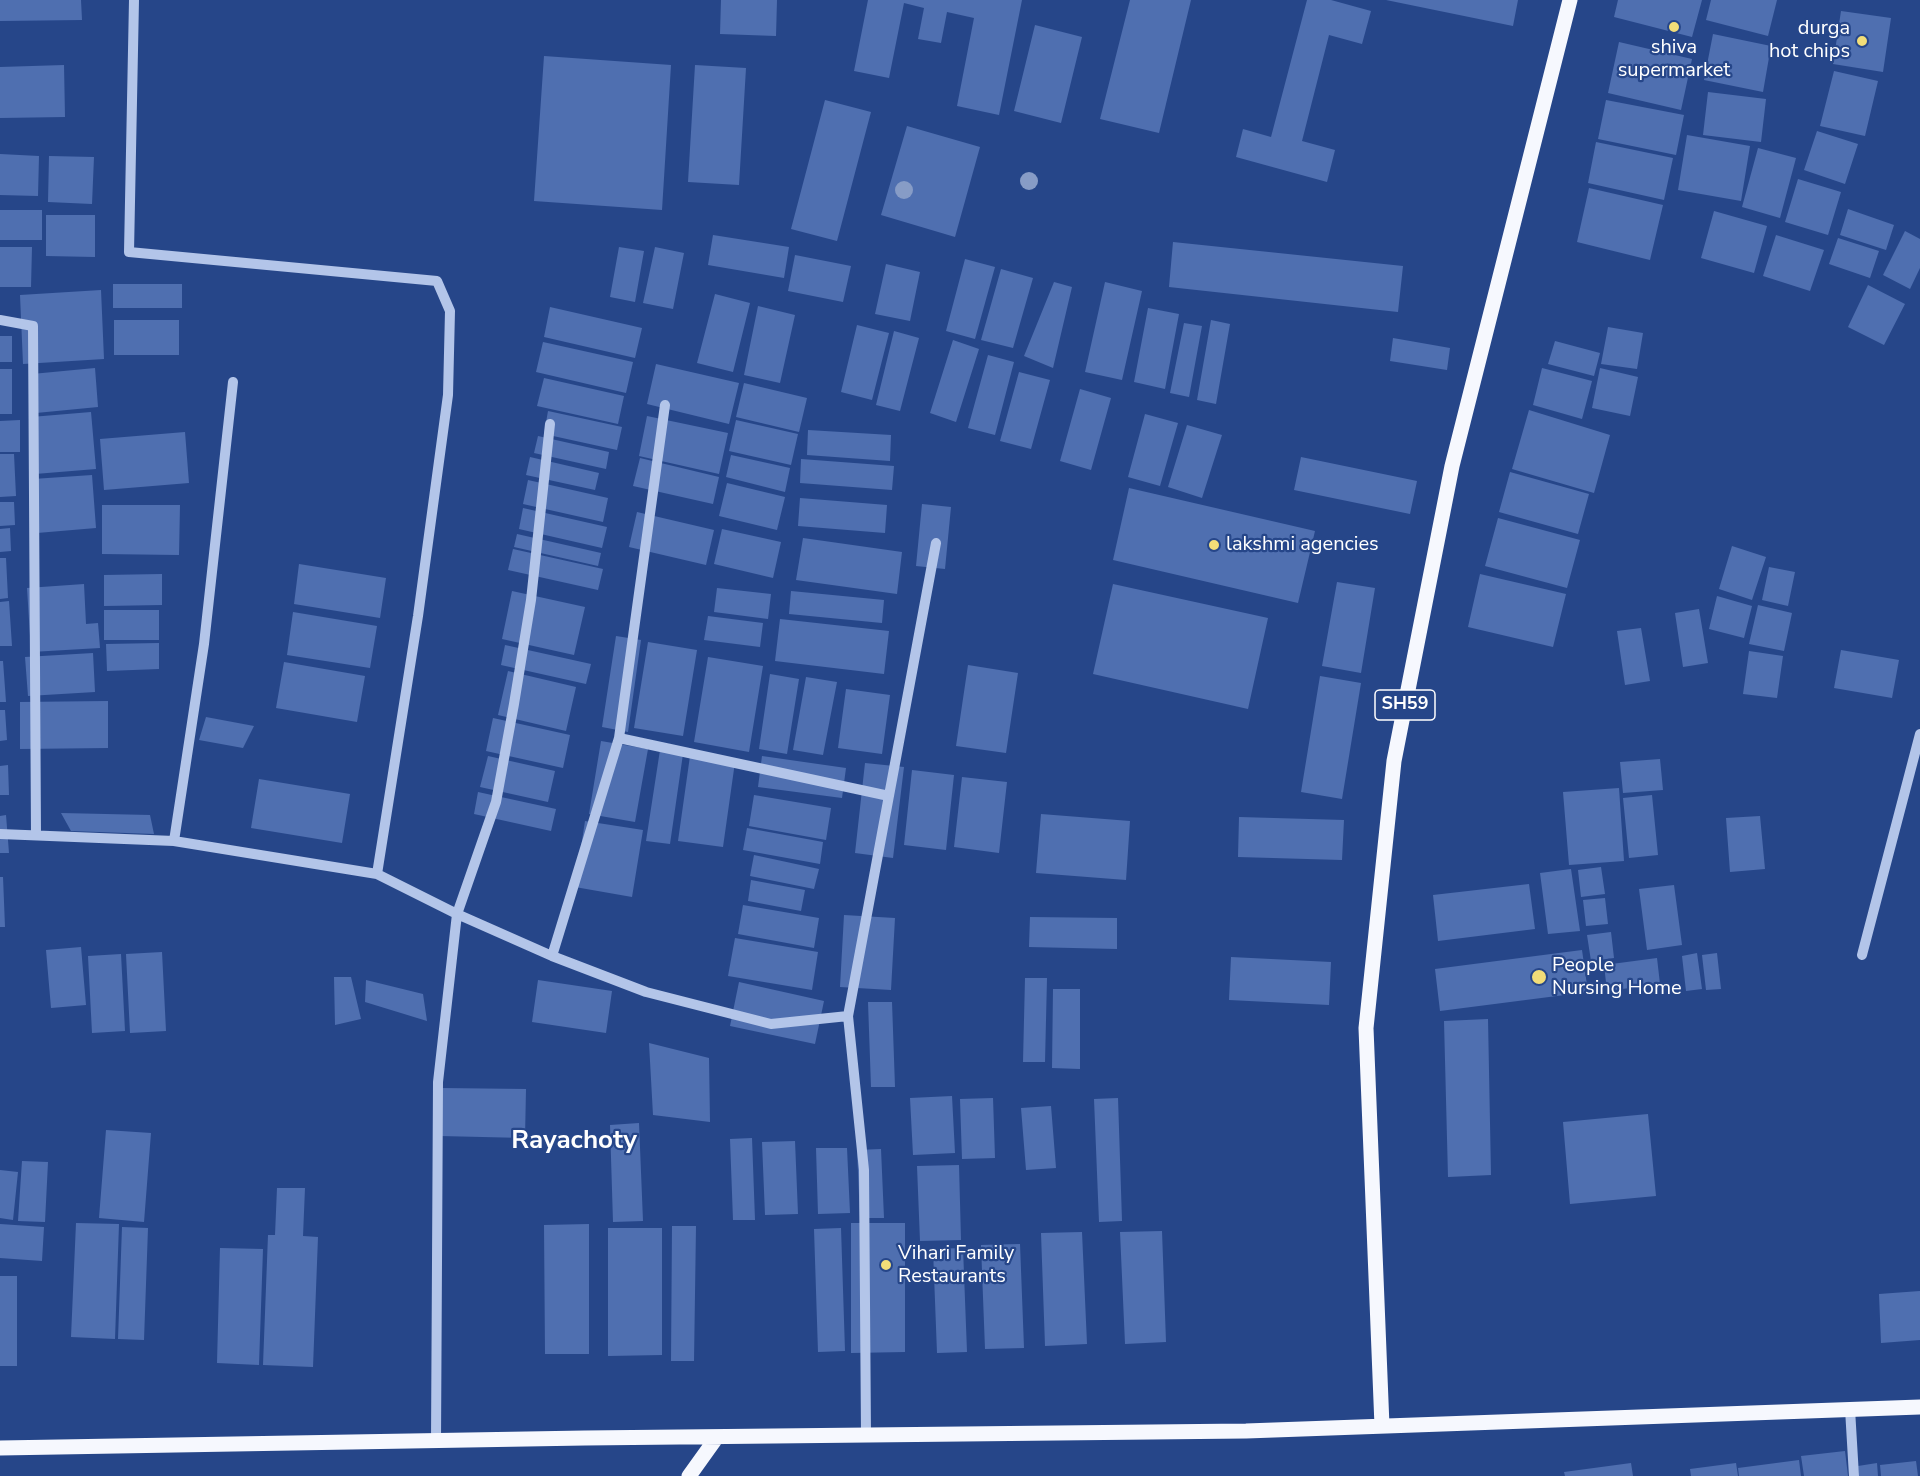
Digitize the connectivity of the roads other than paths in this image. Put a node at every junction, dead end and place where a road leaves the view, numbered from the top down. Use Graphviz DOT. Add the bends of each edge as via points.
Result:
graph roads {
  1 [pos="134,0"];
  2 [pos="1570,0"];
  3 [pos="0,320"];
  4 [pos="233,382"];
  5 [pos="665,405"];
  6 [pos="550,424"];
  7 [pos="936,543"];
  8 [pos="1920,734"];
  9 [pos="619,738"];
  10 [pos="889,796"];
  11 [pos="0,834"];
  12 [pos="36,835"];
  13 [pos="174,841"];
  14 [pos="376,874"];
  15 [pos="457,914"];
  16 [pos="552,956"];
  17 [pos="1862,956"];
  18 [pos="848,1016"];
  19 [pos="1920,1407"];
  20 [pos="1851,1409"];
  21 [pos="1382,1426"];
  22 [pos="866,1435"];
  23 [pos="717,1437"];
  24 [pos="436,1440"];
  25 [pos="0,1448"];
  26 [pos="689,1476"];
  27 [pos="1854,1476"];
  1 -- 14 [label="street" via="129,252 437,281 450,311 446,407 418,616"];
  2 -- 21 [label="main road, SH59" via="1452,466 1394,762 1366,1028"];
  3 -- 12 [label="street" via="33,326"];
  4 -- 13 [label="street" via="204,644"];
  5 -- 9 [label="street"];
  6 -- 15 [label="street" via="531,600 496,802"];
  7 -- 10 [label="street"];
  8 -- 17 [label="street"];
  9 -- 10 [label="street"];
  9 -- 16 [label="street"];
  10 -- 18 [label="street"];
  11 -- 12 [label="street"];
  12 -- 13 [label="street"];
  13 -- 14 [label="street"];
  14 -- 15 [label="street"];
  15 -- 16 [label="street"];
  15 -- 24 [label="street" via="438,1082"];
  16 -- 18 [label="street" via="646,992 771,1024"];
  18 -- 22 [label="street" via="864,1170"];
  19 -- 20 [label="main road"];
  20 -- 21 [label="main road"];
  20 -- 27 [label="street"];
  21 -- 22 [label="main road"];
  22 -- 23 [label="main road"];
  23 -- 24 [label="main road"];
  23 -- 26 [label="main road"];
  24 -- 25 [label="main road"];
}
